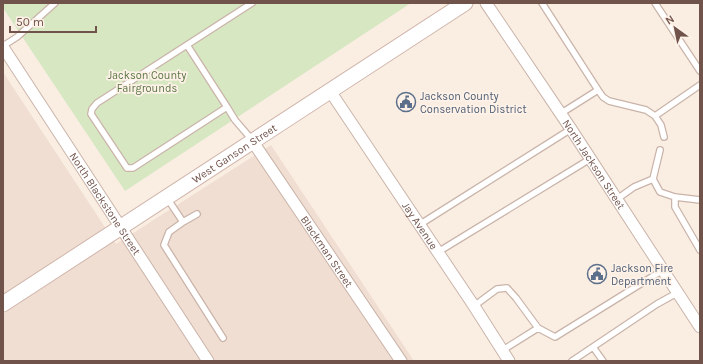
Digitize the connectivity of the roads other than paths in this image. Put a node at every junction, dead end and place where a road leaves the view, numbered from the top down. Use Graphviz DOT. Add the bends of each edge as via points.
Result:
graph roads {
  1 [pos="55,3"];
  2 [pos="465,3"];
  3 [pos="486,3"];
  4 [pos="542,3"];
  5 [pos="655,3"];
  6 [pos="248,4"];
  7 [pos="187,45"];
  8 [pos="3,46"];
  9 [pos="700,71"];
  10 [pos="700,85"];
  11 [pos="598,90"];
  12 [pos="330,91"];
  13 [pos="227,107"];
  14 [pos="560,114"];
  15 [pos="655,116"];
  16 [pos="571,129"];
  17 [pos="664,137"];
  18 [pos="253,142"];
  19 [pos="660,150"];
  20 [pos="590,159"];
  21 [pos="653,179"];
  22 [pos="675,197"];
  23 [pos="167,198"];
  24 [pos="617,199"];
  25 [pos="700,200"];
  26 [pos="197,214"];
  27 [pos="183,222"];
  28 [pos="419,225"];
  29 [pos="121,228"];
  30 [pos="700,250"];
  31 [pos="438,252"];
  32 [pos="663,270"];
  33 [pos="677,293"];
  34 [pos="3,304"];
  35 [pos="474,306"];
  36 [pos="700,327"];
  37 [pos="538,328"];
  38 [pos="223,338"];
  39 [pos="593,347"];
  40 [pos="503,350"];
  41 [pos="579,359"];
  42 [pos="208,361"];
  43 [pos="401,361"];
  44 [pos="509,361"];
  45 [pos="572,361"];
  46 [pos="603,361"];
  1 -- 8 [label="lane"];
  2 -- 12 [label="street, West Ganson Street"];
  3 -- 14 [label="street, North Jackson Street"];
  4 -- 11 [label="lane"];
  5 -- 9 [label="lane"];
  6 -- 7 [label="lane"];
  7 -- 13 [label="lane"];
  7 -- 13 [label="lane" via="97,103 91,114 128,168 133,168"];
  8 -- 29 [label="street, North Blackstone Street"];
  10 -- 15 [label="lane"];
  11 -- 14 [label="lane"];
  11 -- 15 [label="lane" via="609,101 646,110"];
  12 -- 18 [label="street, West Ganson Street"];
  12 -- 28 [label="street, Jay Avenue"];
  13 -- 18 [label="lane"];
  14 -- 16 [label="street, North Jackson Street"];
  15 -- 17 [label="lane"];
  16 -- 20 [label="street, North Jackson Street"];
  16 -- 28 [label="lane"];
  18 -- 23 [label="street, West Ganson Street"];
  18 -- 43 [label="street, Blackman Street"];
  19 -- 21 [label="lane"];
  20 -- 24 [label="street, North Jackson Street"];
  20 -- 31 [label="lane"];
  21 -- 22 [label="lane" via="660,192"];
  21 -- 24 [label="lane" via="634,187"];
  22 -- 25 [label="lane"];
  22 -- 30 [label="lane" via="675,207"];
  23 -- 27 [label="lane"];
  23 -- 29 [label="street, West Ganson Street"];
  24 -- 32 [label="street, North Jackson Street"];
  26 -- 27 [label="lane"];
  27 -- 38 [label="lane" via="169,232 164,245"];
  28 -- 31 [label="street, Jay Avenue"];
  29 -- 34 [label="street, West Ganson Street"];
  29 -- 42 [label="street, North Blackstone Street"];
  31 -- 35 [label="street, Jay Avenue"];
  32 -- 33 [label="street, North Jackson Street"];
  32 -- 37 [label="lane" via="555,337"];
  33 -- 36 [label="street, North Jackson Street"];
  33 -- 39 [label="lane"];
  35 -- 37 [label="lane" via="496,289 507,288"];
  35 -- 40 [label="street, Jay Avenue"];
  37 -- 40 [label="lane"];
  39 -- 41 [label="lane"];
  39 -- 46 [label="lane"];
  40 -- 44 [label="street, Jay Avenue"];
  41 -- 45 [label="lane"];
}
